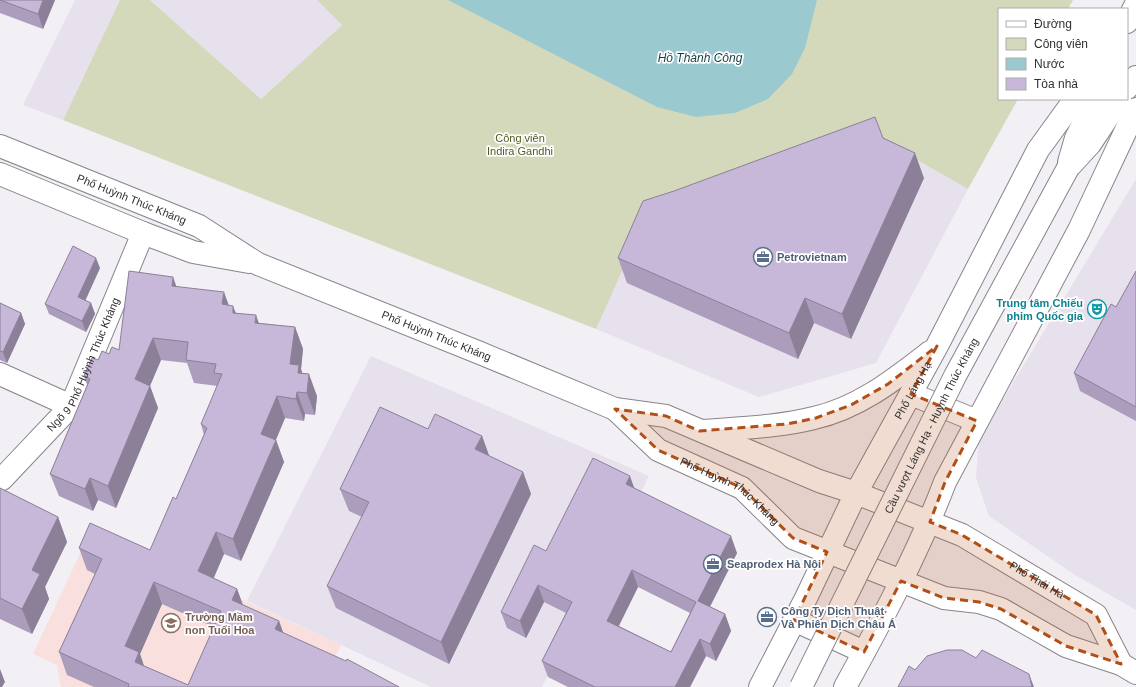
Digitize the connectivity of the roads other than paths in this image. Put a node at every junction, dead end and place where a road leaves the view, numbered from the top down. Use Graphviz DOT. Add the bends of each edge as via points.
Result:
graph roads {
  1 [pos="1136,4"];
  2 [pos="1128,20"];
  3 [pos="1136,77"];
  4 [pos="1128,87"];
  5 [pos="1074,100"];
  6 [pos="1095,100"];
  7 [pos="1119,100"];
  8 [pos="1136,108"];
  9 [pos="0,146"];
  10 [pos="1068,168"];
  11 [pos="0,174"];
  12 [pos="143,233"];
  13 [pos="258,264"];
  14 [pos="937,346"];
  15 [pos="0,374"];
  16 [pos="911,394"];
  17 [pos="71,406"];
  18 [pos="616,409"];
  19 [pos="977,421"];
  20 [pos="699,431"];
  21 [pos="0,480"];
  22 [pos="856,494"];
  23 [pos="930,522"];
  24 [pos="827,552"];
  25 [pos="901,581"];
  26 [pos="794,620"];
  27 [pos="864,652"];
  28 [pos="1129,668"];
  29 [pos="760,687"];
  30 [pos="801,687"];
  31 [pos="845,687"];
  1 -- 2 [label="main road"];
  3 -- 4 [label="main road"];
  5 -- 14 [label="main road, Phố Láng Hạ" via="1038,150"];
  6 -- 10 [label="main road, Cầu vượt Láng Hạ - Huỳnh Thúc Kháng" via="1076,138"];
  7 -- 10 [label="main road, Cầu vượt Láng Hạ - Huỳnh Thúc Kháng" via="1090,144"];
  8 -- 19 [label="main road" via="1078,230"];
  9 -- 13 [label="main road, Phố Huỳnh Thúc Kháng" via="199,226"];
  10 -- 30 [label="main road, Cầu vượt Láng Hạ - Huỳnh Thúc Kháng, bridge" via="955,376"];
  11 -- 12 [label="main road, Phố Huỳnh Thúc Kháng"];
  12 -- 13 [label="main road, Phố Huỳnh Thúc Kháng" via="193,252"];
  12 -- 17 [label="main road, Ngõ 9 Phố Huỳnh Thúc Kháng"];
  13 -- 18 [label="main road, Phố Huỳnh Thúc Kháng"];
  14 -- 16 [label="main road, Phố Láng Hạ"];
  14 -- 20 [label="main road" via="888,384 834,412 787,424"];
  15 -- 17 [label="main road"];
  16 -- 19 [label="main road"];
  16 -- 22 [label="main road, Phố Láng Hạ"];
  17 -- 21 [label="main road, Ngõ 9 Phố Huỳnh Thúc Kháng"];
  18 -- 20 [label="main road, Phố Huỳnh Thúc Kháng" via="666,416"];
  18 -- 24 [label="main road, Phố Huỳnh Thúc Kháng" via="658,450 742,488 793,538"];
  19 -- 23 [label="main road" via="945,482"];
  20 -- 22 [label="main road, Phố Huỳnh Thúc Kháng"];
  22 -- 23 [label="main road, Phố Thái Hà"];
  22 -- 24 [label="main road, Phố Láng Hạ"];
  23 -- 25 [label="main road"];
  23 -- 28 [label="main road, Phố Thái Hà" via="962,535 1096,615"];
  24 -- 25 [label="main road, Phố Huỳnh Thúc Kháng"];
  24 -- 26 [label="main road, Phố Láng Hạ"];
  25 -- 27 [label="main road"];
  25 -- 28 [label="main road, Phố Thái Hà" via="944,598 979,602 1001,609 1066,646"];
  26 -- 27 [label="main road"];
  26 -- 29 [label="main road, Phố Láng Hạ"];
  27 -- 31 [label="main road"];
}
